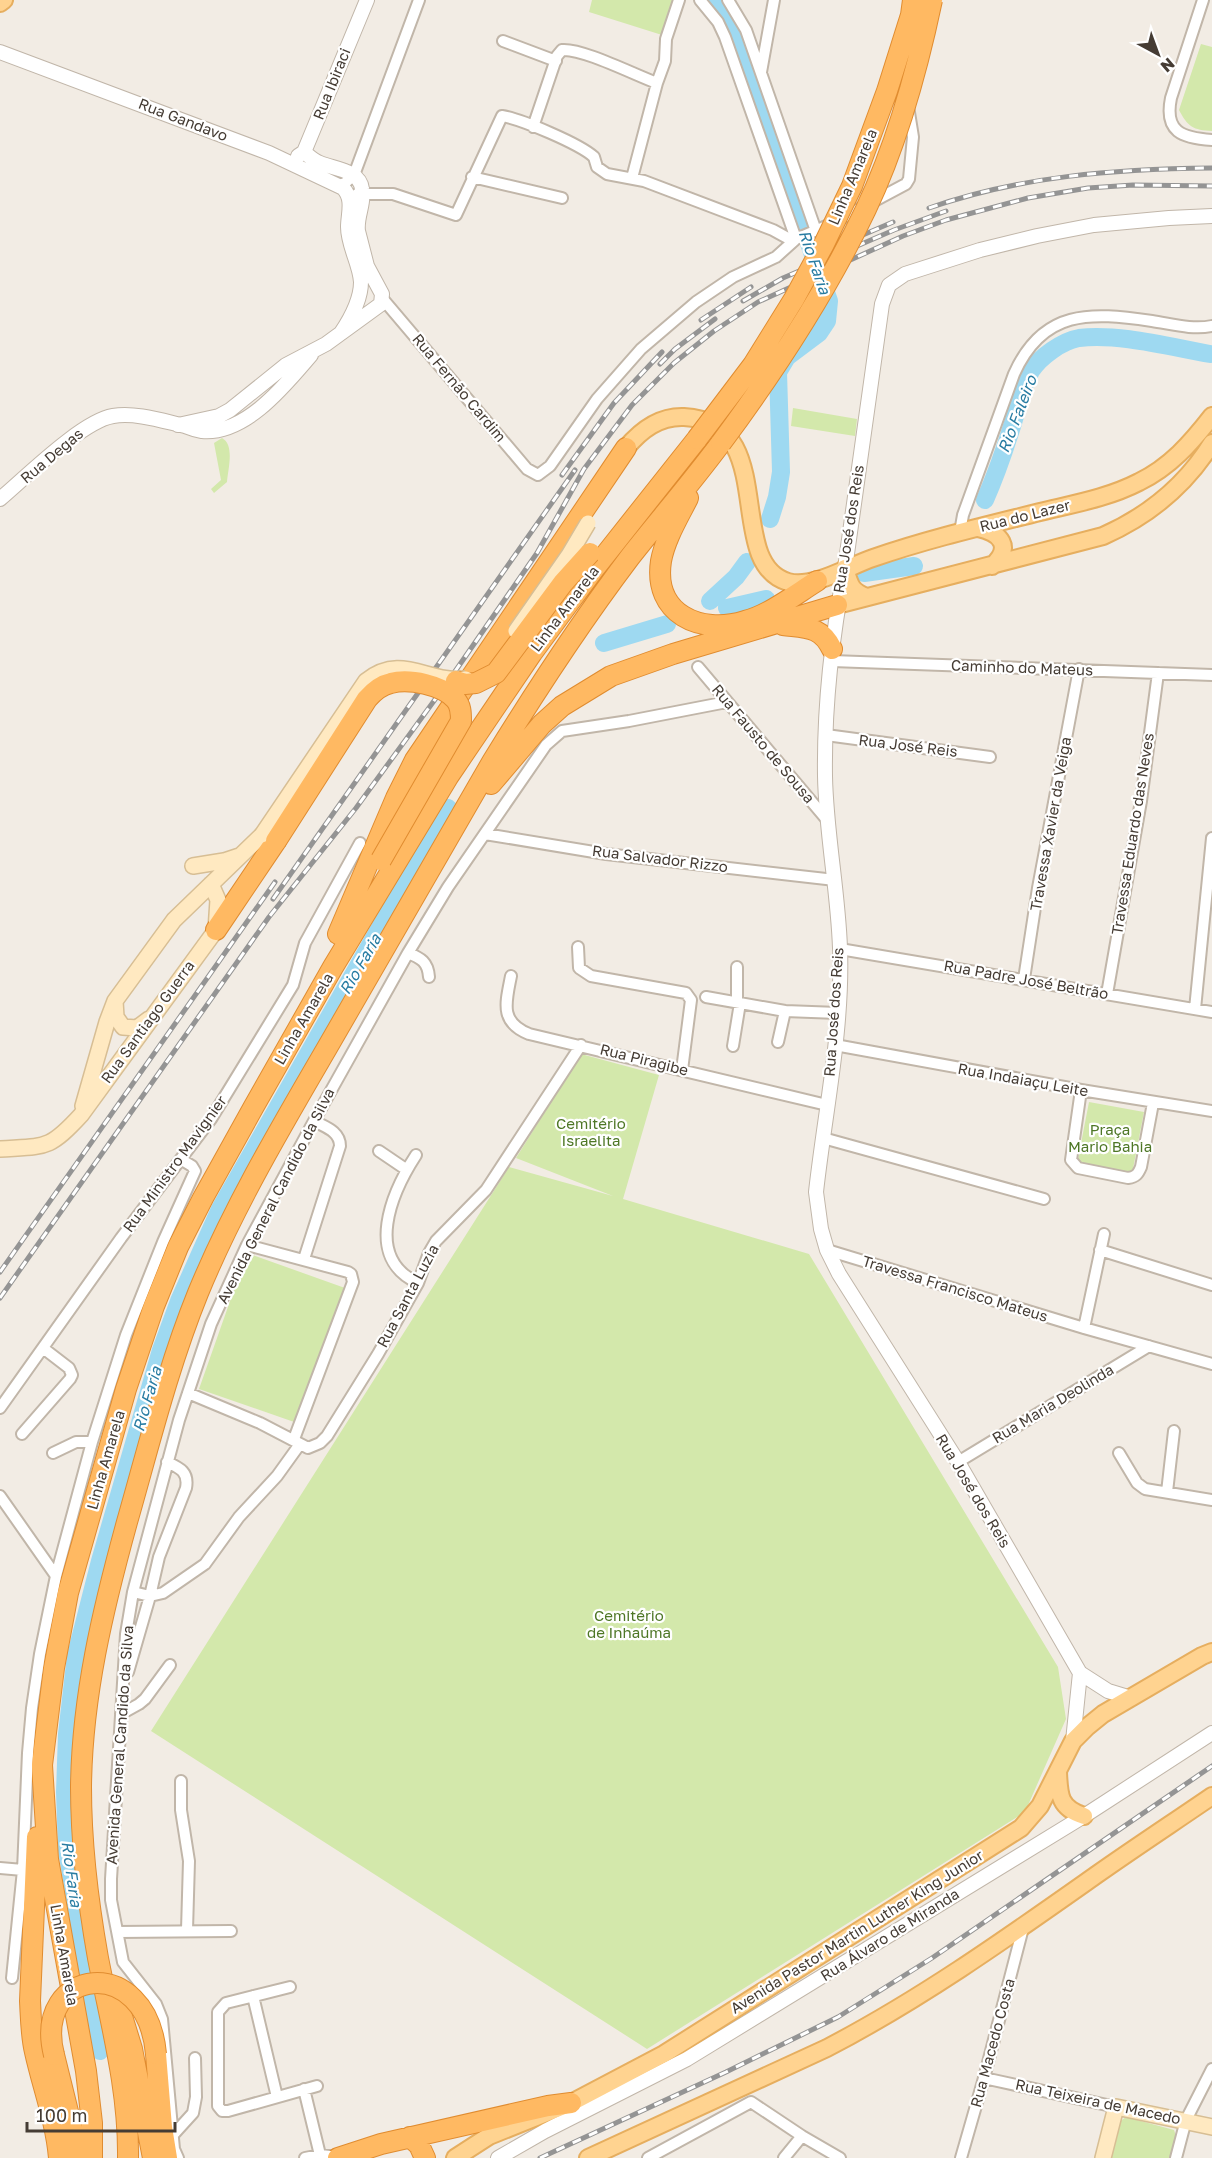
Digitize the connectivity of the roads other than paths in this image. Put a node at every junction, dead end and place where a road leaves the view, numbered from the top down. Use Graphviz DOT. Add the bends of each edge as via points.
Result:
graph roads {
  1 [pos="4,0"];
  2 [pos="367,0"];
  3 [pos="419,0"];
  4 [pos="679,0"];
  5 [pos="700,0"];
  6 [pos="728,0"];
  7 [pos="774,0"];
  8 [pos="913,0"];
  9 [pos="923,0"];
  10 [pos="932,0"];
  11 [pos="1203,0"];
  12 [pos="0,3"];
  13 [pos="503,41"];
  14 [pos="0,52"];
  15 [pos="556,61"];
  16 [pos="761,73"];
  17 [pos="657,83"];
  18 [pos="533,127"];
  19 [pos="1212,140"];
  20 [pos="304,152"];
  21 [pos="290,162"];
  22 [pos="354,175"];
  23 [pos="472,177"];
  24 [pos="632,178"];
  25 [pos="344,188"];
  26 [pos="363,195"];
  27 [pos="562,198"];
  28 [pos="1205,217"];
  29 [pos="1212,224"];
  30 [pos="803,236"];
  31 [pos="365,286"];
  32 [pos="378,303"];
  33 [pos="1212,326"];
  34 [pos="341,333"];
  35 [pos="315,351"];
  36 [pos="280,370"];
  37 [pos="1212,416"];
  38 [pos="238,422"];
  39 [pos="178,425"];
  40 [pos="1212,444"];
  41 [pos="626,448"];
  42 [pos="698,474"];
  43 [pos="660,486"];
  44 [pos="0,499"];
  45 [pos="977,528"];
  46 [pos="960,532"];
  47 [pos="992,566"];
  48 [pos="845,568"];
  49 [pos="817,581"];
  50 [pos="867,597"];
  51 [pos="837,605"];
  52 [pos="774,624"];
  53 [pos="832,655"];
  54 [pos="698,667"];
  55 [pos="1079,669"];
  56 [pos="1158,673"];
  57 [pos="1212,675"];
  58 [pos="456,681"];
  59 [pos="727,702"];
  60 [pos="826,735"];
  61 [pos="990,757"];
  62 [pos="828,821"];
  63 [pos="453,830"];
  64 [pos="485,834"];
  65 [pos="269,838"];
  66 [pos="1212,838"];
  67 [pos="360,843"];
  68 [pos="242,855"];
  69 [pos="193,866"];
  70 [pos="835,880"];
  71 [pos="211,884"];
  72 [pos="216,930"];
  73 [pos="338,934"];
  74 [pos="578,947"];
  75 [pos="840,949"];
  76 [pos="408,953"];
  77 [pos="737,967"];
  78 [pos="511,976"];
  79 [pos="429,977"];
  80 [pos="1024,979"];
  81 [pos="1107,994"];
  82 [pos="706,997"];
  83 [pos="115,1001"];
  84 [pos="739,1003"];
  85 [pos="1195,1009"];
  86 [pos="785,1011"];
  87 [pos="1212,1012"];
  88 [pos="838,1013"];
  89 [pos="153,1016"];
  90 [pos="778,1042"];
  91 [pos="581,1045"];
  92 [pos="835,1045"];
  93 [pos="733,1046"];
  94 [pos="682,1070"];
  95 [pos="1081,1090"];
  96 [pos="1154,1103"];
  97 [pos="827,1105"];
  98 [pos="253,1108"];
  99 [pos="1212,1111"];
  100 [pos="81,1115"];
  101 [pos="314,1121"];
  102 [pos="823,1138"];
  103 [pos="0,1149"];
  104 [pos="379,1151"];
  105 [pos="416,1155"];
  106 [pos="182,1160"];
  107 [pos="407,1170"];
  108 [pos="1044,1199"];
  109 [pos="1104,1234"];
  110 [pos="248,1245"];
  111 [pos="827,1250"];
  112 [pos="1100,1250"];
  113 [pos="304,1259"];
  114 [pos="418,1283"];
  115 [pos="1212,1285"];
  116 [pos="1084,1328"];
  117 [pos="1149,1346"];
  118 [pos="43,1348"];
  119 [pos="1212,1364"];
  120 [pos="188,1393"];
  121 [pos="0,1408"];
  122 [pos="1174,1431"];
  123 [pos="22,1434"];
  124 [pos="93,1442"];
  125 [pos="297,1442"];
  126 [pos="53,1453"];
  127 [pos="1119,1453"];
  128 [pos="167,1462"];
  129 [pos="958,1462"];
  130 [pos="1167,1492"];
  131 [pos="0,1496"];
  132 [pos="1212,1500"];
  133 [pos="56,1576"];
  134 [pos="133,1592"];
  135 [pos="150,1596"];
  136 [pos="1212,1652"];
  137 [pos="170,1665"];
  138 [pos="1080,1673"];
  139 [pos="122,1689"];
  140 [pos="1131,1698"];
  141 [pos="121,1714"];
  142 [pos="1212,1733"];
  143 [pos="1073,1741"];
  144 [pos="42,1765"];
  145 [pos="1058,1771"];
  146 [pos="180,1781"];
  147 [pos="1212,1796"];
  148 [pos="1084,1816"];
  149 [pos="0,1868"];
  150 [pos="23,1870"];
  151 [pos="1023,1928"];
  152 [pos="187,1930"];
  153 [pos="231,1931"];
  154 [pos="118,1932"];
  155 [pos="99,1960"];
  156 [pos="12,1978"];
  157 [pos="290,1987"];
  158 [pos="253,1996"];
  159 [pos="195,2058"];
  160 [pos="1212,2069"];
  161 [pos="984,2078"];
  162 [pos="316,2086"];
  163 [pos="304,2089"];
  164 [pos="277,2097"];
  165 [pos="571,2103"];
  166 [pos="1116,2107"];
  167 [pos="1186,2120"];
  168 [pos="1212,2127"];
  169 [pos="172,2135"];
  170 [pos="802,2136"];
  171 [pos="410,2137"];
  172 [pos="332,2157"];
  173 [pos="59,2158"];
  174 [pos="74,2158"];
  175 [pos="92,2158"];
  176 [pos="128,2158"];
  177 [pos="153,2158"];
  178 [pos="167,2158"];
  179 [pos="178,2158"];
  180 [pos="305,2158"];
  181 [pos="425,2158"];
  182 [pos="455,2158"];
  183 [pos="498,2158"];
  184 [pos="588,2158"];
  185 [pos="648,2158"];
  186 [pos="784,2158"];
  187 [pos="840,2158"];
  188 [pos="961,2158"];
  189 [pos="1103,2158"];
  190 [pos="1176,2158"];
  1 -- 12 [label="main road"];
  2 -- 20 [label="street, Rua Ibiraci"];
  3 -- 22 [label="street"];
  4 -- 17 [label="street"];
  5 -- 30 [label="street" via="725,37"];
  6 -- 16 [label="street" via="746,30"];
  7 -- 16 [label="street"];
  8 -- 43 [label="highway, Linha Amarela, bridge" via="887,91 852,186 824,244 753,365"];
  9 -- 30 [label="street" via="905,72 913,129 906,184"];
  10 -- 42 [label="highway, Linha Amarela, bridge" via="907,98 866,208 792,344"];
  11 -- 19 [label="street" via="1171,99 1169,118 1174,128 1189,137"];
  13 -- 15 [label="street"];
  14 -- 21 [label="street, Rua Gandavo"];
  15 -- 17 [label="street" via="559,52 572,50"];
  15 -- 18 [label="street"];
  16 -- 30 [label="street"];
  17 -- 24 [label="street"];
  18 -- 23 [label="street" via="502,116"];
  18 -- 24 [label="street" via="594,157 597,168 607,174"];
  20 -- 21 [label="street"];
  20 -- 22 [label="street" via="314,161"];
  21 -- 25 [label="street, Rua Gandavo"];
  22 -- 25 [label="street"];
  22 -- 26 [label="street" via="361,183"];
  23 -- 26 [label="street, Rua Gandavo" via="456,215 393,194"];
  23 -- 27 [label="street"];
  24 -- 30 [label="street" via="773,230"];
  25 -- 26 [label="street, Rua Gandavo"];
  25 -- 31 [label="street" via="350,203 348,229"];
  26 -- 31 [label="street" via="357,226"];
  28 -- 29 [label="street"];
  28 -- 48 [label="street, Rua José dos Reis" via="1094,225 1037,236 926,266 889,285 882,304"];
  30 -- 32 [label="street, Rua Fernão Cardim" via="776,257 696,302 641,349 597,399 550,466 538,475 527,469"];
  31 -- 32 [label="street" via="380,290"];
  31 -- 32 [label="street" via="367,305"];
  31 -- 34 [label="street, Rua Degas"];
  32 -- 34 [label="street, Rua Degas"];
  33 -- 46 [label="street" via="1195,328 1093,315 1056,325 1038,337 1014,374"];
  34 -- 35 [label="street, Rua Degas"];
  35 -- 36 [label="street, Rua Degas"];
  35 -- 38 [label="street, Rua Degas" via="285,386"];
  36 -- 38 [label="street" via="273,384 242,410"];
  36 -- 39 [label="street, Rua Degas" via="219,416"];
  37 -- 45 [label="main road, Rua do Lazer" via="1178,456 1142,481 1095,498"];
  38 -- 39 [label="street, Rua Degas" via="210,431"];
  39 -- 44 [label="street, Rua Degas" via="126,415 95,421"];
  40 -- 47 [label="main road" via="1175,489 1131,522 1089,541"];
  41 -- 49 [label="main road" via="646,427 664,420 679,417 710,423 731,441 741,464 756,546 768,568 788,582"];
  41 -- 58 [label="main road, bridge" via="569,555 497,659 479,674"];
  41 -- 73 [label="highway" via="415,760"];
  42 -- 49 [label="highway" via="662,559 662,591 676,611 706,625 731,625 748,621"];
  42 -- 63 [label="highway, Linha Amarela" via="573,637"];
  43 -- 58 [label="highway, bridge" via="556,591 496,673 476,684"];
  43 -- 98 [label="highway, Linha Amarela" via="531,653 448,777"];
  45 -- 46 [label="main road, Rua do Lazer"];
  45 -- 47 [label="main road" via="990,531 1002,541 1003,551"];
  46 -- 48 [label="main road, Rua do Lazer"];
  47 -- 50 [label="main road"];
  48 -- 49 [label="main road, Rua do Lazer"];
  48 -- 50 [label="main road" via="853,591"];
  48 -- 51 [label="street, Rua José dos Reis"];
  50 -- 51 [label="main road"];
  51 -- 52 [label="highway"];
  51 -- 53 [label="street, Rua José dos Reis"];
  52 -- 53 [label="highway" via="816,630 826,638"];
  52 -- 63 [label="highway" via="621,672 584,691 542,724"];
  53 -- 55 [label="street, Caminho do Mateus"];
  53 -- 60 [label="street, Rua José dos Reis"];
  54 -- 59 [label="street, Rua Fausto de Sousa"];
  55 -- 56 [label="street, Caminho do Mateus"];
  55 -- 80 [label="street, Travessa Xavier da Veiga"];
  56 -- 57 [label="street, Caminho do Mateus"];
  56 -- 81 [label="street, Travessa Eduardo das Neves" via="1141,801"];
  58 -- 65 [label="main road, Rua Santiago Guerra, bridge" via="403,668 384,670 366,681"];
  59 -- 62 [label="street, Rua Fausto de Sousa"];
  59 -- 64 [label="street, Avenida General Candido da Silva" via="562,731 546,745"];
  60 -- 61 [label="street, Rua José Reis"];
  60 -- 62 [label="street, Rua José dos Reis"];
  62 -- 70 [label="street, Rua José dos Reis"];
  63 -- 155 [label="highway, Linha Amarela" via="282,1125 228,1228 198,1292 169,1376 104,1607 86,1711 81,1819"];
  64 -- 70 [label="street, Rua Salvador Rizzo" via="606,854"];
  64 -- 76 [label="street, Avenida General Candido da Silva"];
  65 -- 68 [label="main road, Rua Santiago Guerra"];
  65 -- 72 [label="highway"];
  65 -- 73 [label="highway, bridge" via="376,690 405,681 438,688 455,699 461,721"];
  66 -- 85 [label="street"];
  67 -- 106 [label="street, Rua Ministro Mavignier" via="305,942 293,986"];
  68 -- 69 [label="main road"];
  68 -- 71 [label="main road, Rua Santiago Guerra"];
  70 -- 75 [label="street, Rua José dos Reis"];
  71 -- 72 [label="main road" via="218,900"];
  71 -- 83 [label="main road, Rua Santiago Guerra" via="174,920"];
  72 -- 89 [label="main road, Rua Santiago Guerra"];
  73 -- 98 [label="highway" via="273,1056"];
  74 -- 94 [label="street" via="579,968 591,976 689,996"];
  75 -- 80 [label="street, Rua Padre José Beltrão"];
  75 -- 88 [label="street, Rua José dos Reis"];
  76 -- 79 [label="street" via="428,966"];
  76 -- 101 [label="street, Avenida General Candido da Silva"];
  77 -- 84 [label="street"];
  78 -- 91 [label="street, Rua Piragibe" via="506,1002 508,1016 517,1029"];
  80 -- 81 [label="street, Rua Padre José Beltrão"];
  81 -- 85 [label="street, Rua Padre José Beltrão"];
  82 -- 84 [label="street"];
  83 -- 89 [label="main road" via="116,1017 123,1027 137,1028"];
  83 -- 100 [label="main road, Rua Santiago Guerra"];
  84 -- 86 [label="street"];
  84 -- 93 [label="street"];
  85 -- 87 [label="street, Rua Padre José Beltrão"];
  86 -- 88 [label="street"];
  86 -- 90 [label="street"];
  88 -- 92 [label="street, Rua José dos Reis"];
  89 -- 100 [label="main road, Rua Santiago Guerra"];
  91 -- 94 [label="street, Rua Piragibe"];
  91 -- 114 [label="street, Rua Santa Luzia" via="486,1190 435,1241"];
  92 -- 95 [label="street, Rua Indaiaçu Leite"];
  92 -- 97 [label="street, Rua José dos Reis"];
  94 -- 97 [label="street, Rua Piragibe"];
  95 -- 96 [label="street, Rua Indaiaçu Leite"];
  95 -- 96 [label="street" via="1071,1160 1078,1168 1128,1178 1134,1177 1141,1167"];
  96 -- 99 [label="street, Rua Indaiaçu Leite"];
  97 -- 102 [label="street, Rua José dos Reis"];
  98 -- 144 [label="highway, Linha Amarela" via="178,1247 126,1389 68,1593"];
  100 -- 103 [label="main road, Rua Santiago Guerra" via="46,1145"];
  101 -- 110 [label="street, Avenida General Candido da Silva"];
  101 -- 113 [label="street" via="337,1134 340,1146"];
  102 -- 108 [label="street"];
  102 -- 111 [label="street, Rua José dos Reis" via="816,1192"];
  104 -- 107 [label="street"];
  105 -- 107 [label="street"];
  106 -- 118 [label="street, Rua Ministro Mavignier"];
  106 -- 124 [label="street" via="195,1171 130,1325"];
  107 -- 114 [label="street" via="390,1207 389,1252 403,1273"];
  109 -- 112 [label="street"];
  110 -- 113 [label="street"];
  110 -- 120 [label="street, Avenida General Candido da Silva" via="211,1324"];
  111 -- 116 [label="street, Travessa Francisco Mateus"];
  111 -- 129 [label="street, Rua José dos Reis"];
  112 -- 115 [label="street"];
  112 -- 116 [label="street"];
  113 -- 125 [label="street" via="348,1272 353,1282"];
  114 -- 125 [label="street, Rua Santa Luzia" via="327,1436 314,1447"];
  116 -- 117 [label="street, Travessa Francisco Mateus"];
  117 -- 119 [label="street, Travessa Francisco Mateus"];
  117 -- 129 [label="street, Rua Maria Deolinda"];
  118 -- 121 [label="street, Rua Ministro Mavignier"];
  118 -- 123 [label="street" via="69,1368 72,1375"];
  120 -- 125 [label="street"];
  120 -- 128 [label="street, Avenida General Candido da Silva"];
  122 -- 130 [label="street"];
  124 -- 126 [label="street" via="76,1442"];
  124 -- 133 [label="street"];
  125 -- 135 [label="street" via="277,1476 239,1517 205,1564 163,1593"];
  127 -- 130 [label="street" via="1141,1487"];
  128 -- 134 [label="street, Avenida General Candido da Silva"];
  128 -- 135 [label="street" via="185,1473 188,1480 159,1557"];
  129 -- 138 [label="street, Rua José dos Reis"];
  130 -- 132 [label="street"];
  131 -- 133 [label="street"];
  133 -- 150 [label="street" via="32,1708"];
  134 -- 135 [label="street"];
  134 -- 139 [label="street, Avenida General Candido da Silva"];
  135 -- 139 [label="street"];
  136 -- 140 [label="main road, Avenida Pastor Martin Luther King Junior"];
  137 -- 141 [label="street" via="145,1699"];
  138 -- 140 [label="street, Rua José dos Reis" via="1108,1691"];
  138 -- 143 [label="street"];
  139 -- 141 [label="street, Avenida General Candido da Silva"];
  140 -- 143 [label="main road, Avenida Pastor Martin Luther King Junior" via="1103,1714"];
  141 -- 154 [label="street, Avenida General Candido da Silva" via="111,1879"];
  142 -- 148 [label="street, Rua Álvaro de Miranda"];
  143 -- 145 [label="main road, Avenida Pastor Martin Luther King Junior"];
  144 -- 173 [label="highway" via="31,2026"];
  144 -- 175 [label="highway, Linha Amarela" via="48,1859 86,2071"];
  145 -- 148 [label="main road" via="1061,1800"];
  145 -- 165 [label="main road, Avenida Pastor Martin Luther King Junior" via="1040,1806 1021,1828 664,2054"];
  146 -- 152 [label="street" via="189,1861"];
  147 -- 151 [label="main road"];
  148 -- 183 [label="street, Rua Álvaro de Miranda" via="687,2059"];
  149 -- 150 [label="street"];
  150 -- 156 [label="street"];
  151 -- 161 [label="street, Rua Macedo Costa"];
  151 -- 184 [label="main road" via="851,2035"];
  152 -- 153 [label="street"];
  152 -- 154 [label="street"];
  154 -- 169 [label="street" via="123,1962 156,2004 162,2019"];
  155 -- 176 [label="highway, Linha Amarela" via="123,2085"];
  155 -- 177 [label="highway" via="127,2028"];
  157 -- 158 [label="street"];
  158 -- 164 [label="street"];
  158 -- 164 [label="street" via="226,2003 218,2012 218,2106 228,2111"];
  159 -- 169 [label="street" via="193,2113"];
  160 -- 167 [label="street"];
  161 -- 166 [label="street, Rua Teixeira de Macedo"];
  161 -- 188 [label="street, Rua Macedo Costa"];
  162 -- 163 [label="street"];
  163 -- 164 [label="street"];
  163 -- 172 [label="street"];
  165 -- 171 [label="highway"];
  165 -- 182 [label="main road, Avenida Pastor Martin Luther King Junior" via="489,2136"];
  166 -- 167 [label="main road, Rua Teixeira de Macedo"];
  166 -- 189 [label="main road"];
  167 -- 168 [label="main road, Rua Teixeira de Macedo"];
  167 -- 190 [label="street"];
  169 -- 179 [label="street"];
  170 -- 185 [label="street" via="751,2102"];
  170 -- 186 [label="street"];
  170 -- 187 [label="street"];
  171 -- 172 [label="highway"];
  171 -- 181 [label="highway"];
  172 -- 180 [label="street"];
  174 -- 178 [label="highway, bridge" via="72,2128 51,2043 51,2021 59,2002 78,1988 105,1983 125,1991 143,2009 155,2036"];
}
